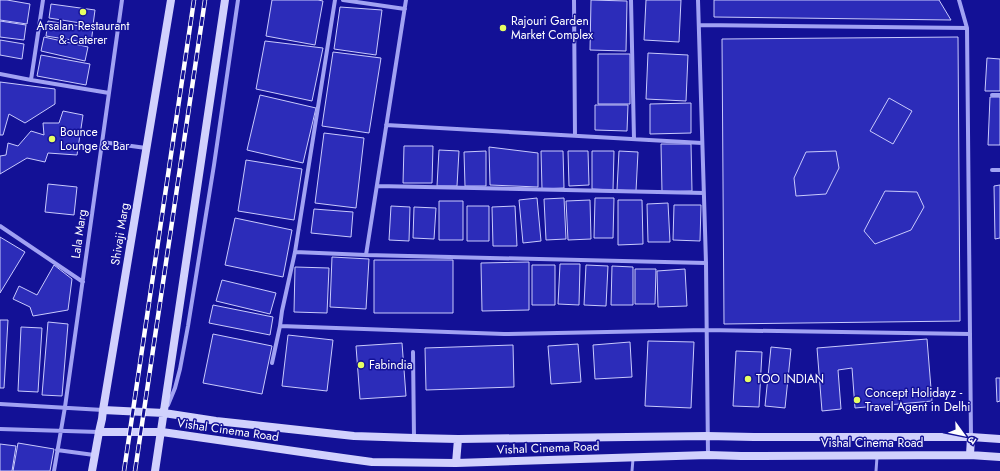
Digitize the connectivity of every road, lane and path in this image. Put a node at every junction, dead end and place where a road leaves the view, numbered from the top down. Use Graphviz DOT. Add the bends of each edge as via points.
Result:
graph roads {
  1 [pos="43,0"];
  2 [pos="122,0"];
  3 [pos="171,0"];
  4 [pos="225,0"];
  5 [pos="238,0"];
  6 [pos="335,0"];
  7 [pos="343,0"];
  8 [pos="406,0"];
  9 [pos="574,0"];
  10 [pos="631,0"];
  11 [pos="698,0"];
  12 [pos="959,0"];
  13 [pos="405,9"];
  14 [pos="699,25"];
  15 [pos="967,28"];
  16 [pos="0,74"];
  17 [pos="31,80"];
  18 [pos="109,93"];
  19 [pos="992,95"];
  20 [pos="1000,95"];
  21 [pos="386,125"];
  22 [pos="576,136"];
  23 [pos="634,139"];
  24 [pos="102,142"];
  25 [pos="702,143"];
  26 [pos="146,148"];
  27 [pos="992,170"];
  28 [pos="1000,170"];
  29 [pos="377,186"];
  30 [pos="704,193"];
  31 [pos="0,226"];
  32 [pos="295,252"];
  33 [pos="366,255"];
  34 [pos="706,263"];
  35 [pos="83,282"];
  36 [pos="280,326"];
  37 [pos="706,330"];
  38 [pos="970,334"];
  39 [pos="413,352"];
  40 [pos="272,363"];
  41 [pos="0,404"];
  42 [pos="65,408"];
  43 [pos="103,410"];
  44 [pos="164,413"];
  45 [pos="0,429"];
  46 [pos="61,431"];
  47 [pos="99,432"];
  48 [pos="162,432"];
  49 [pos="707,436"];
  50 [pos="971,437"];
  51 [pos="414,438"];
  52 [pos="458,439"];
  53 [pos="1000,439"];
  54 [pos="57,450"];
  55 [pos="94,455"];
  56 [pos="708,455"];
  57 [pos="877,455"];
  58 [pos="970,455"];
  59 [pos="633,457"];
  60 [pos="1000,458"];
  61 [pos="456,463"];
  62 [pos="54,471"];
  63 [pos="92,471"];
  64 [pos="155,471"];
  65 [pos="632,471"];
  66 [pos="876,471"];
  1 -- 17 [label="street"];
  2 -- 18 [label="street, Lala Marg"];
  3 -- 26 [label="street, Shivaji Marg"];
  4 -- 44 [label="street"];
  5 -- 44 [label="street" via="188,326 175,388"];
  6 -- 32 [label="street"];
  7 -- 13 [label="street"];
  8 -- 13 [label="street"];
  9 -- 22 [label="street"];
  10 -- 23 [label="street"];
  11 -- 14 [label="street"];
  12 -- 15 [label="street"];
  13 -- 21 [label="street"];
  14 -- 15 [label="street"];
  14 -- 25 [label="street"];
  15 -- 38 [label="street"];
  16 -- 17 [label="street"];
  17 -- 18 [label="street"];
  18 -- 24 [label="street, Lala Marg"];
  19 -- 20 [label="street"];
  21 -- 22 [label="street"];
  21 -- 29 [label="street"];
  22 -- 23 [label="street"];
  23 -- 25 [label="street"];
  24 -- 26 [label="street"];
  24 -- 35 [label="street, Lala Marg"];
  25 -- 30 [label="street"];
  26 -- 43 [label="street, Shivaji Marg"];
  27 -- 28 [label="street"];
  29 -- 30 [label="street"];
  29 -- 33 [label="street"];
  30 -- 34 [label="street"];
  31 -- 35 [label="street"];
  32 -- 33 [label="street"];
  32 -- 36 [label="street"];
  33 -- 34 [label="street"];
  34 -- 37 [label="street"];
  35 -- 42 [label="street, Lala Marg"];
  36 -- 37 [label="street" via="504,334"];
  36 -- 40 [label="street"];
  37 -- 38 [label="street"];
  37 -- 49 [label="street"];
  38 -- 50 [label="street"];
  39 -- 51 [label="street"];
  41 -- 42 [label="street"];
  42 -- 43 [label="street"];
  42 -- 46 [label="street, Lala Marg"];
  43 -- 44 [label="street, Vishal Cinema Road"];
  43 -- 47 [label="street, Shivaji Marg"];
  44 -- 48 [label="street"];
  44 -- 51 [label="street, Vishal Cinema Road" via="331,434"];
  45 -- 46 [label="street"];
  46 -- 47 [label="street"];
  46 -- 54 [label="street, Lala Marg"];
  47 -- 48 [label="street, Vishal Cinema Road"];
  47 -- 55 [label="street, Shivaji Marg"];
  48 -- 61 [label="street, Vishal Cinema Road" via="372,462"];
  48 -- 64 [label="street"];
  49 -- 50 [label="street, Vishal Cinema Road"];
  49 -- 52 [label="street, Vishal Cinema Road"];
  49 -- 56 [label="street"];
  50 -- 53 [label="street, Vishal Cinema Road"];
  50 -- 58 [label="street"];
  51 -- 52 [label="street, Vishal Cinema Road"];
  52 -- 61 [label="street"];
  54 -- 55 [label="street"];
  54 -- 62 [label="street, Lala Marg"];
  55 -- 63 [label="street, Shivaji Marg"];
  56 -- 57 [label="street, Vishal Cinema Road"];
  56 -- 59 [label="street, Vishal Cinema Road"];
  57 -- 58 [label="street, Vishal Cinema Road"];
  57 -- 66 [label="lane"];
  58 -- 60 [label="street, Vishal Cinema Road"];
  59 -- 61 [label="street, Vishal Cinema Road"];
  59 -- 65 [label="lane"];
}
